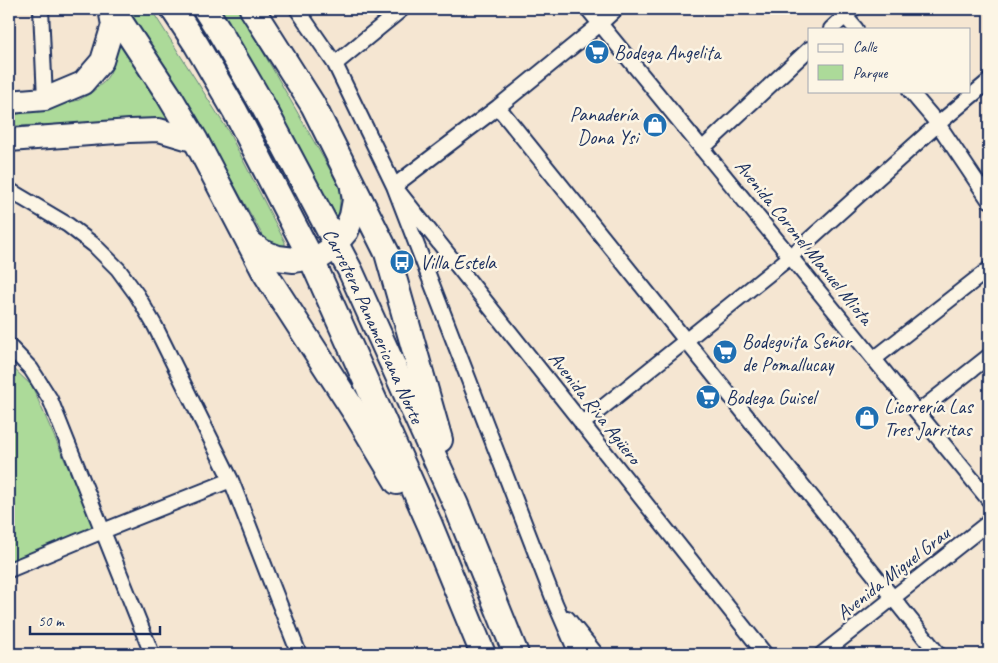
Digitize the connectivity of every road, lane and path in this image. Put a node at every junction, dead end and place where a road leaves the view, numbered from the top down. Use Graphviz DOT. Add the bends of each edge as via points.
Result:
graph roads {
  1 [pos="41,9"];
  2 [pos="111,9"];
  3 [pos="174,9"];
  4 [pos="205,9"];
  5 [pos="252,9"];
  6 [pos="297,9"];
  7 [pos="402,9"];
  8 [pos="588,9"];
  9 [pos="616,9"];
  10 [pos="846,11"];
  11 [pos="600,24"];
  12 [pos="832,28"];
  13 [pos="855,28"];
  14 [pos="808,50"];
  15 [pos="335,64"];
  16 [pos="989,81"];
  17 [pos="911,92"];
  18 [pos="45,99"];
  19 [pos="9,102"];
  20 [pos="498,107"];
  21 [pos="938,124"];
  22 [pos="9,140"];
  23 [pos="196,141"];
  24 [pos="702,149"];
  25 [pos="353,184"];
  26 [pos="394,186"];
  27 [pos="9,190"];
  28 [pos="989,200"];
  29 [pos="249,242"];
  30 [pos="336,244"];
  31 [pos="790,257"];
  32 [pos="311,258"];
  33 [pos="989,269"];
  34 [pos="686,340"];
  35 [pos="9,346"];
  36 [pos="989,356"];
  37 [pos="874,359"];
  38 [pos="918,412"];
  39 [pos="582,424"];
  40 [pos="231,480"];
  41 [pos="989,500"];
  42 [pos="456,505"];
  43 [pos="989,522"];
  44 [pos="430,524"];
  45 [pos="103,531"];
  46 [pos="9,570"];
  47 [pos="893,598"];
  48 [pos="556,603"];
  49 [pos="152,654"];
  50 [pos="299,654"];
  51 [pos="483,654"];
  52 [pos="516,654"];
  53 [pos="577,654"];
  54 [pos="596,654"];
  55 [pos="766,654"];
  56 [pos="822,654"];
  57 [pos="938,654"];
  1 -- 18 [label="street"];
  2 -- 18 [label="main road" via="112,25 102,61 83,83"];
  2 -- 23 [label="highway"];
  3 -- 32 [label="highway, Carretera Panamericana Norte" via="235,111"];
  4 -- 30 [label="highway, Carretera Panamericana Norte" via="263,106"];
  5 -- 25 [label="highway" via="313,105"];
  6 -- 15 [label="street"];
  7 -- 15 [label="street"];
  8 -- 11 [label="street, Avenida Coronel Manuel Miota"];
  9 -- 11 [label="street"];
  10 -- 12 [label="street"];
  10 -- 13 [label="street"];
  11 -- 20 [label="street"];
  11 -- 24 [label="street, Avenida Coronel Manuel Miota"];
  14 -- 24 [label="street"];
  15 -- 26 [label="street"];
  16 -- 21 [label="street"];
  17 -- 21 [label="street"];
  18 -- 19 [label="main road"];
  20 -- 26 [label="street"];
  20 -- 34 [label="street"];
  21 -- 28 [label="street"];
  21 -- 31 [label="street"];
  22 -- 23 [label="main road" via="159,130"];
  23 -- 29 [label="highway"];
  24 -- 31 [label="street, Avenida Coronel Manuel Miota"];
  25 -- 30 [label="highway" via="352,216"];
  25 -- 42 [label="highway" via="387,253"];
  26 -- 39 [label="street, Avenida Riva Agüero"];
  26 -- 48 [label="street"];
  27 -- 40 [label="street" via="68,225 118,269 156,326"];
  29 -- 32 [label="highway" via="278,258"];
  29 -- 44 [label="highway" via="265,273 409,502"];
  30 -- 32 [label="highway" via="321,256"];
  30 -- 42 [label="highway, Carretera Panamericana Norte"];
  31 -- 34 [label="street"];
  31 -- 37 [label="street, Avenida Coronel Manuel Miota"];
  32 -- 44 [label="highway, Carretera Panamericana Norte"];
  33 -- 37 [label="street"];
  34 -- 39 [label="street"];
  34 -- 47 [label="street"];
  35 -- 45 [label="street" via="31,369 50,399"];
  36 -- 38 [label="street"];
  37 -- 38 [label="street, Avenida Coronel Manuel Miota"];
  38 -- 41 [label="street, Avenida Coronel Manuel Miota"];
  39 -- 55 [label="street, Avenida Riva Agüero"];
  40 -- 45 [label="street"];
  40 -- 50 [label="street"];
  42 -- 52 [label="highway, Carretera Panamericana Norte"];
  43 -- 47 [label="street, Avenida Miguel Grau"];
  44 -- 51 [label="highway, Carretera Panamericana Norte"];
  45 -- 46 [label="street"];
  45 -- 49 [label="street"];
  47 -- 56 [label="street, Avenida Miguel Grau"];
  47 -- 57 [label="street"];
  48 -- 53 [label="street"];
  48 -- 54 [label="street"];
}
